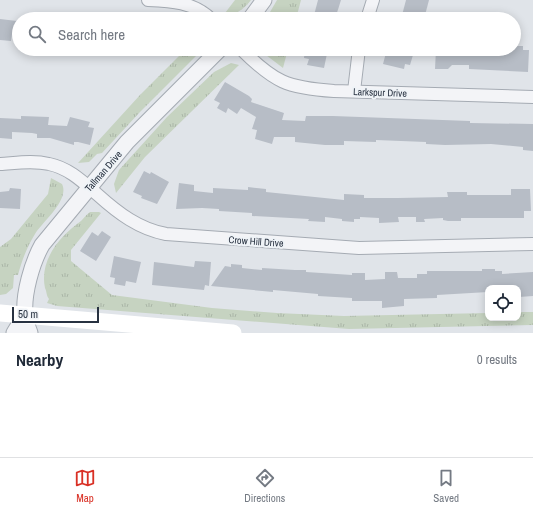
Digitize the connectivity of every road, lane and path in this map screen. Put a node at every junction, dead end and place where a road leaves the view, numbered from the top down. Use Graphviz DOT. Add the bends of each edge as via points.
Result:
graph roads {
  1 [pos="148,0"];
  2 [pos="264,0"];
  3 [pos="373,0"];
  4 [pos="202,12"];
  5 [pos="255,12"];
  6 [pos="369,12"];
  7 [pos="213,56"];
  8 [pos="249,56"];
  9 [pos="358,56"];
  10 [pos="354,91"];
  11 [pos="533,97"];
  12 [pos="0,164"];
  13 [pos="88,187"];
  14 [pos="533,244"];
  15 [pos="0,314"];
  16 [pos="25,315"];
  17 [pos="14,333"];
  18 [pos="30,333"];
  19 [pos="233,333"];
  1 -- 4 [label="street" via="185,3"];
  2 -- 5 [label="street"];
  3 -- 6 [label="street"];
  7 -- 13 [label="street, Tallman Drive" via="146,121"];
  8 -- 10 [label="street, Larkspur Drive" via="268,74 284,82 313,90"];
  9 -- 10 [label="street"];
  10 -- 11 [label="street, Larkspur Drive"];
  12 -- 13 [label="street, Crow Hill Drive" via="49,164 63,168"];
  13 -- 14 [label="street, Crow Hill Drive" via="140,226 166,234 359,248"];
  13 -- 16 [label="street, Tallman Drive" via="37,254 29,284"];
  15 -- 16 [label="main road"];
  16 -- 17 [label="street, Tallman Drive"];
  16 -- 18 [label="street, Tallman Drive"];
  16 -- 19 [label="main road"];
}
